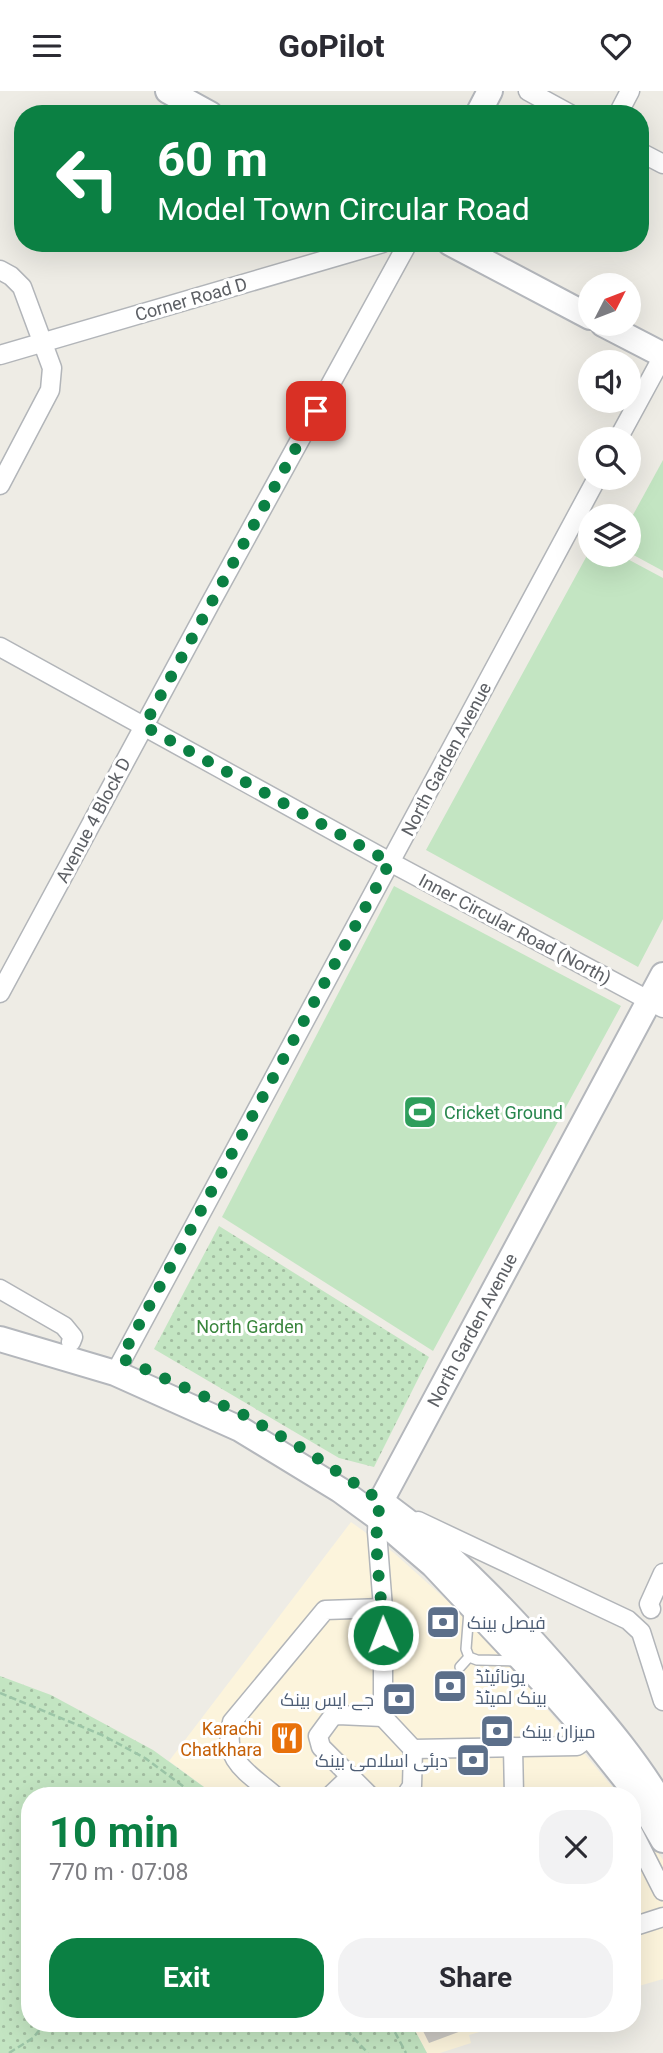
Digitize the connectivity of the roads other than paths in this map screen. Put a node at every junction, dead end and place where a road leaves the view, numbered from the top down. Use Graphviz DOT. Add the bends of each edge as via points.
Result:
graph roads {
  1 [pos="168,91"];
  2 [pos="528,91"];
  3 [pos="194,105"];
  4 [pos="554,105"];
  5 [pos="352,252"];
  6 [pos="403,252"];
  7 [pos="467,252"];
  8 [pos="0,270"];
  9 [pos="578,311"];
  10 [pos="626,336"];
  11 [pos="42,343"];
  12 [pos="0,355"];
  13 [pos="663,356"];
  14 [pos="625,427"];
  15 [pos="0,485"];
  16 [pos="591,490"];
  17 [pos="0,647"];
  18 [pos="144,726"];
  19 [pos="390,862"];
  20 [pos="663,975"];
  21 [pos="0,993"];
  22 [pos="656,1005"];
  23 [pos="0,1289"];
  24 [pos="0,1323"];
  25 [pos="0,1339"];
  26 [pos="71,1342"];
  27 [pos="118,1365"];
  28 [pos="379,1509"];
  29 [pos="663,1573"];
  30 [pos="470,1602"];
  31 [pos="383,1608"];
  32 [pos="657,1612"];
  33 [pos="636,1625"];
  34 [pos="470,1657"];
  35 [pos="525,1661"];
  36 [pos="460,1667"];
  37 [pos="663,1701"];
  38 [pos="383,1717"];
  39 [pos="598,1730"];
  40 [pos="513,1747"];
  41 [pos="413,1749"];
  42 [pos="350,1777"];
  43 [pos="264,1787"];
  44 [pos="339,1787"];
  45 [pos="361,1787"];
  46 [pos="411,1787"];
  47 [pos="514,1787"];
  48 [pos="636,1787"];
  49 [pos="641,1791"];
  50 [pos="641,1796"];
  51 [pos="663,1806"];
  52 [pos="663,1840"];
  53 [pos="641,1848"];
  54 [pos="663,1891"];
  55 [pos="663,1917"];
  56 [pos="641,1924"];
  1 -- 3 [label="main road"];
  2 -- 4 [label="street"];
  5 -- 11 [label="street, Corner Road D"];
  6 -- 18 [label="street, Avenue 4 Block D"];
  7 -- 9 [label="main road"];
  8 -- 11 [label="street" via="22,287"];
  10 -- 13 [label="main road"];
  11 -- 12 [label="street, Corner Road D"];
  11 -- 15 [label="street" via="52,368 50,390"];
  13 -- 14 [label="street"];
  16 -- 19 [label="street, North Garden Avenue"];
  17 -- 18 [label="street, Inner Circular Road (North)"];
  18 -- 19 [label="street, Inner Circular Road (North)"];
  18 -- 21 [label="street, Avenue 4 Block D"];
  19 -- 22 [label="street, Inner Circular Road (North)"];
  19 -- 27 [label="street, North Garden Avenue"];
  20 -- 22 [label="main road, North Garden Avenue"];
  22 -- 28 [label="main road, North Garden Avenue"];
  23 -- 26 [label="street" via="64,1326 73,1336"];
  24 -- 26 [label="main road"];
  25 -- 27 [label="main road"];
  26 -- 27 [label="main road"];
  27 -- 28 [label="main road" via="244,1415 294,1444"];
  28 -- 30 [label="main road"];
  28 -- 31 [label="street"];
  28 -- 33 [label="street" via="450,1537"];
  28 -- 39 [label="main road" via="432,1541 466,1571 511,1617"];
  29 -- 32 [label="street" via="649,1604"];
  30 -- 34 [label="lane" via="466,1649"];
  30 -- 35 [label="main road"];
  31 -- 38 [label="street"];
  31 -- 43 [label="street" via="325,1610 232,1722 234,1758"];
  32 -- 33 [label="street"];
  33 -- 37 [label="street"];
  34 -- 35 [label="lane"];
  34 -- 36 [label="lane"];
  35 -- 39 [label="main road"];
  38 -- 41 [label="street"];
  38 -- 42 [label="street" via="338,1715 320,1730 321,1747"];
  39 -- 40 [label="street" via="577,1746"];
  39 -- 48 [label="main road"];
  40 -- 41 [label="street"];
  40 -- 47 [label="street"];
  41 -- 46 [label="street"];
  42 -- 44 [label="street"];
  42 -- 45 [label="street"];
  49 -- 51 [label="main road"];
  50 -- 52 [label="main road"];
  53 -- 54 [label="street"];
  55 -- 56 [label="street"];
}
